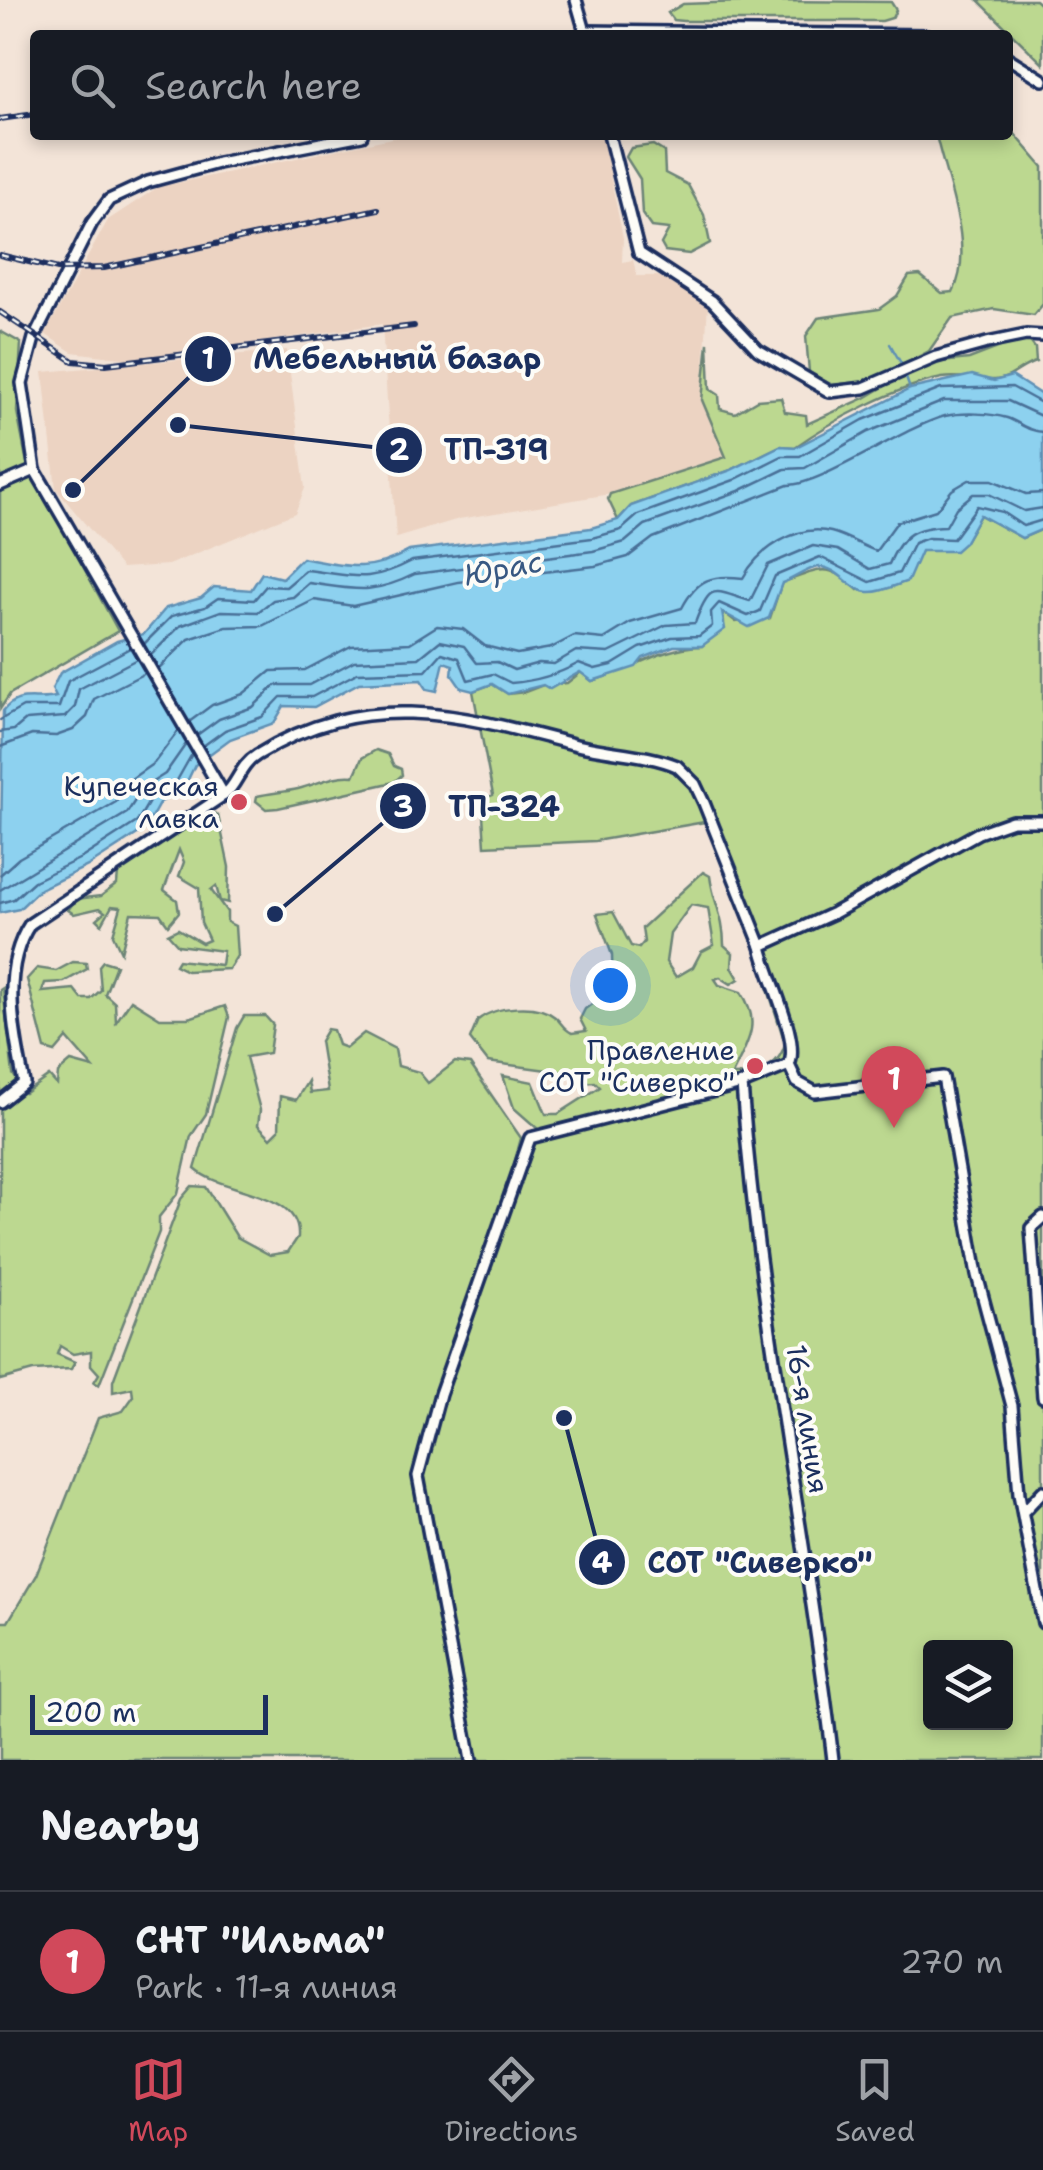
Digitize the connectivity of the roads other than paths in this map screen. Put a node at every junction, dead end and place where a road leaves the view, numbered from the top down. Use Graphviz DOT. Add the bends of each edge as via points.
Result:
graph roads {
  1 [pos="576,0"];
  2 [pos="584,30"];
  3 [pos="1013,61"];
  4 [pos="1043,80"];
  5 [pos="336,140"];
  6 [pos="610,140"];
  7 [pos="1043,336"];
  8 [pos="35,470"];
  9 [pos="0,485"];
  10 [pos="221,790"];
  11 [pos="1043,820"];
  12 [pos="761,946"];
  13 [pos="11,977"];
  14 [pos="0,984"];
  15 [pos="790,1065"];
  16 [pos="742,1084"];
  17 [pos="0,1102"];
  18 [pos="1043,1217"];
  19 [pos="1043,1397"];
  20 [pos="1043,1491"];
  21 [pos="1025,1510"];
  22 [pos="1043,1623"];
  23 [pos="470,1760"];
  24 [pos="833,1760"];
  1 -- 2 [label="street"];
  3 -- 4 [label="street"];
  5 -- 8 [label="street" via="218,163 109,200 30,352 23,412"];
  6 -- 7 [label="street" via="639,253 712,301 758,350 830,392 864,388 936,356"];
  8 -- 9 [label="street"];
  8 -- 10 [label="street"];
  10 -- 12 [label="street" via="257,755 365,713 394,710 665,762 695,784"];
  10 -- 13 [label="street" via="45,910 20,938"];
  11 -- 12 [label="street" via="1012,821 978,833"];
  12 -- 15 [label="street" via="794,1055"];
  13 -- 14 [label="street"];
  13 -- 17 [label="street" via="24,1083"];
  15 -- 16 [label="street"];
  15 -- 21 [label="street" via="797,1082 815,1092 943,1077 976,1275 1012,1406"];
  16 -- 23 [label="street" via="530,1138 445,1377 418,1476"];
  16 -- 24 [label="street, 16-я линия" via="748,1172"];
  18 -- 19 [label="street" via="1031,1228"];
  20 -- 21 [label="street"];
  21 -- 22 [label="street"];
}
